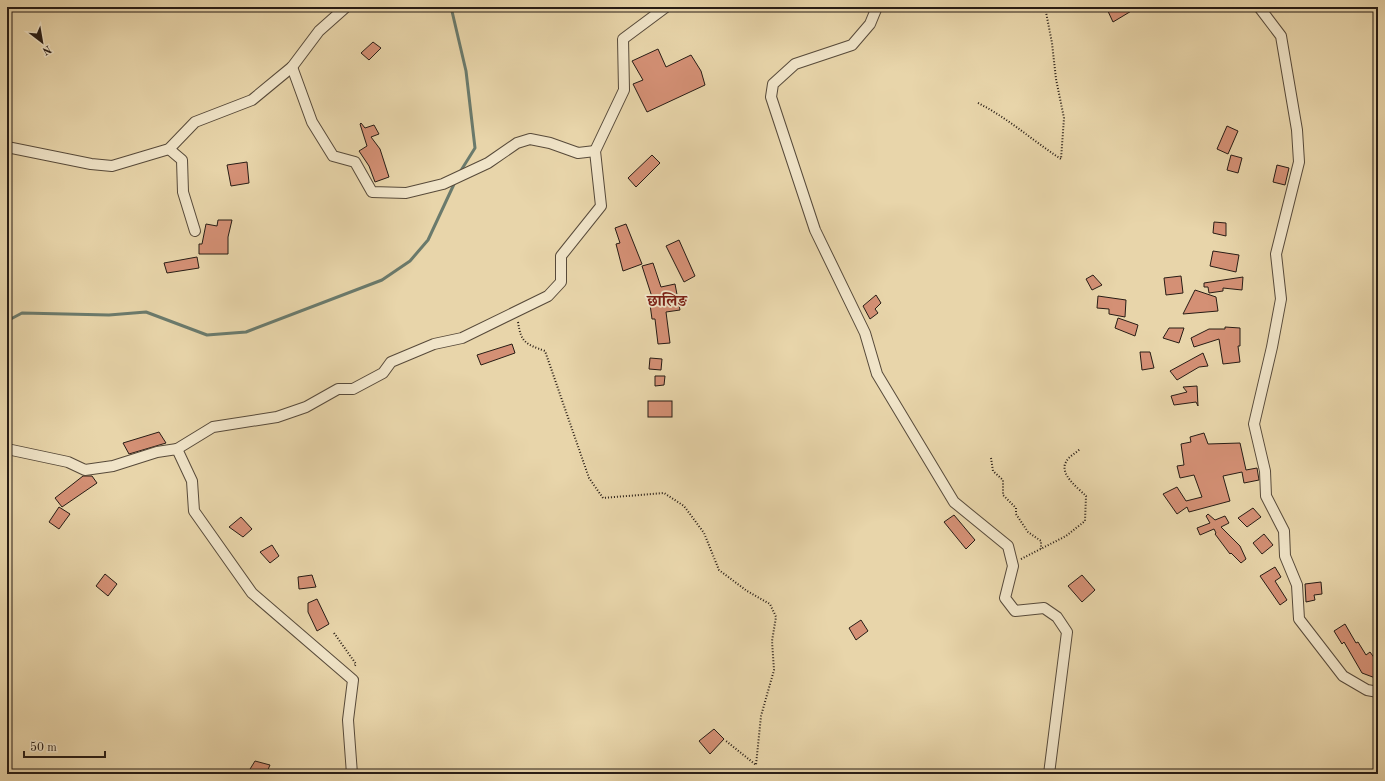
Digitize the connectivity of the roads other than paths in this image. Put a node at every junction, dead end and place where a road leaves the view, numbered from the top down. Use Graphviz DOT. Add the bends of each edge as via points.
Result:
graph roads {
  1 [pos="346,7"];
  2 [pos="666,7"];
  3 [pos="878,7"];
  4 [pos="1259,7"];
  5 [pos="292,67"];
  6 [pos="7,147"];
  7 [pos="169,149"];
  8 [pos="595,151"];
  9 [pos="195,231"];
  10 [pos="7,449"];
  11 [pos="177,449"];
  12 [pos="1378,692"];
  13 [pos="352,774"];
  14 [pos="1049,774"];
  1 -- 5 [label="street" via="319,31"];
  2 -- 8 [label="street" via="622,39 624,90"];
  3 -- 14 [label="street" via="870,24 852,45 795,64 773,84 771,97 815,230 865,333 877,374 954,502 1008,546 1013,566 1005,598 1015,611 1044,608 1057,617 1067,632"];
  4 -- 12 [label="street" via="1281,36 1297,130 1299,162 1276,254 1281,299 1254,424 1265,471 1266,496 1284,531 1285,556 1297,585 1299,619 1343,676 1367,690"];
  5 -- 7 [label="street" via="252,100 195,122"];
  5 -- 8 [label="street" via="312,122 333,156 355,162 372,192 406,193 443,184 488,163 517,143 530,139 578,153"];
  6 -- 7 [label="street" via="112,166"];
  7 -- 9 [label="street" via="182,160 183,192"];
  8 -- 11 [label="street" via="601,206 561,256 561,282 548,296 462,338 434,344 391,362 382,373 353,389 338,388 306,407 277,417 213,427"];
  10 -- 11 [label="street" via="68,462 85,470 113,466 157,452"];
  11 -- 13 [label="street" via="192,481 194,510 252,593 353,680 348,720"];
}
